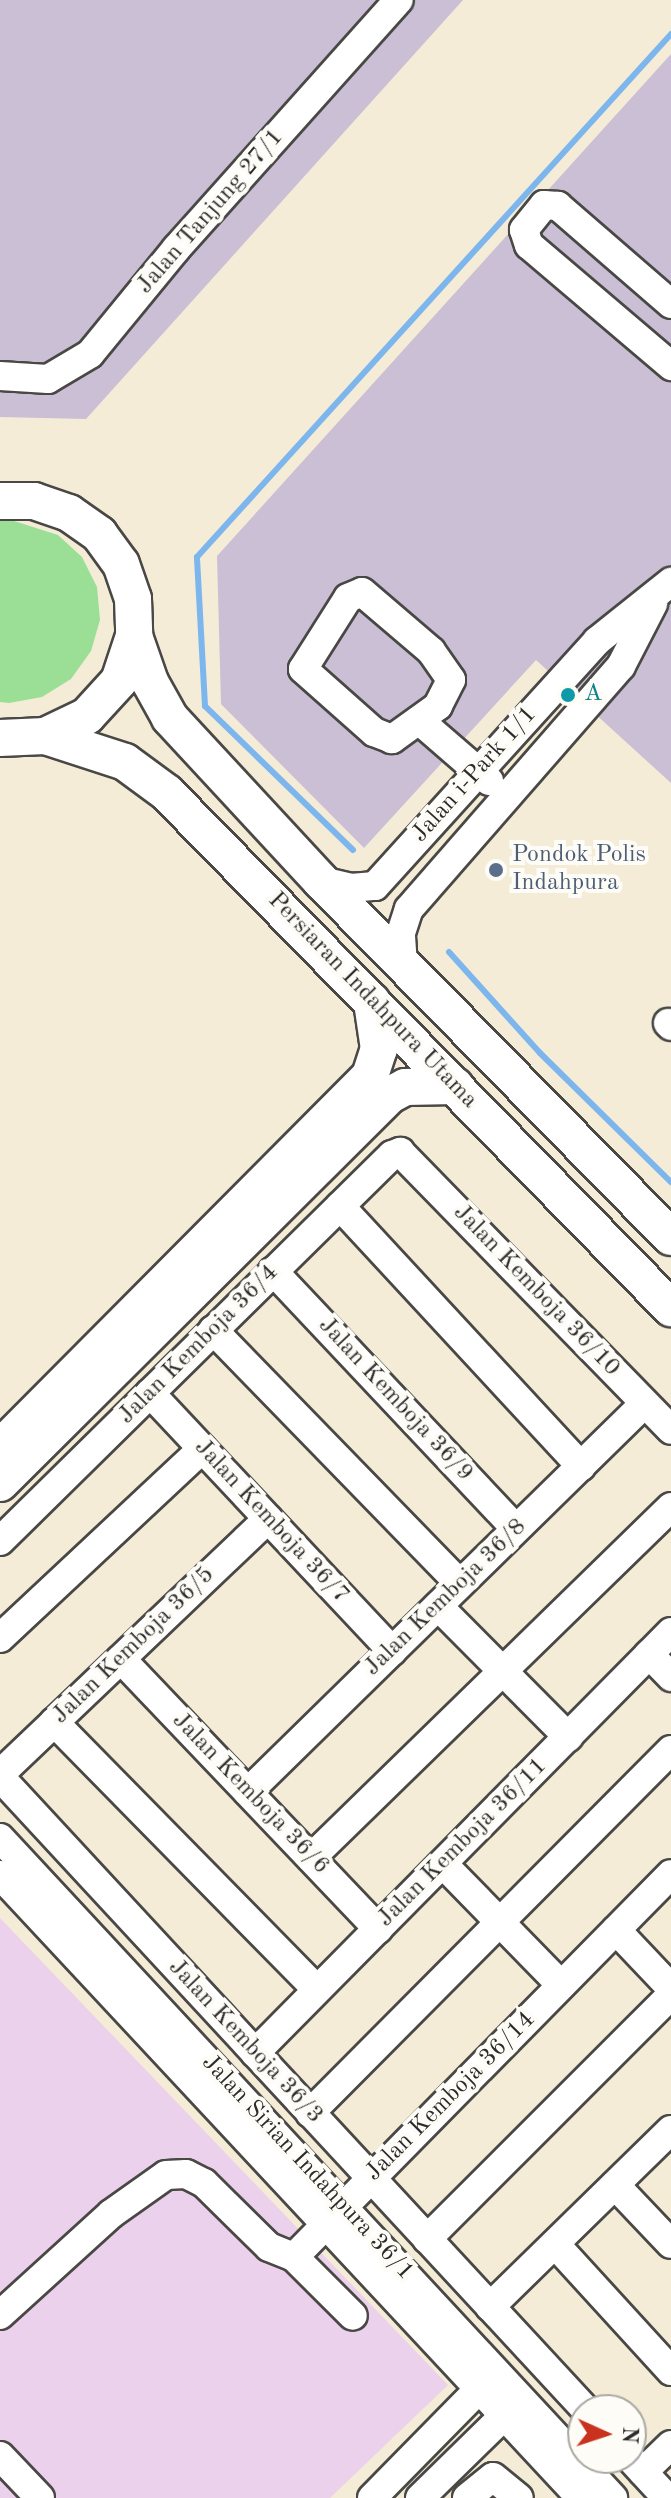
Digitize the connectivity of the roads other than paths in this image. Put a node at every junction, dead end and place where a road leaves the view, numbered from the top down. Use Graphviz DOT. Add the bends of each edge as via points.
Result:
graph roads {
  1 [pos="399,0"];
  2 [pos="671,304"];
  3 [pos="671,366"];
  4 [pos="0,376"];
  5 [pos="0,501"];
  6 [pos="663,591"];
  7 [pos="134,636"];
  8 [pos="421,722"];
  9 [pos="45,736"];
  10 [pos="0,738"];
  11 [pos="477,771"];
  12 [pos="507,797"];
  13 [pos="321,881"];
  14 [pos="403,965"];
  15 [pos="372,1002"];
  16 [pos="455,1086"];
  17 [pos="400,1152"];
  18 [pos="340,1206"];
  19 [pos="671,1237"];
  20 [pos="273,1271"];
  21 [pos="671,1308"];
  22 [pos="213,1330"];
  23 [pos="150,1393"];
  24 [pos="644,1404"];
  25 [pos="671,1430"];
  26 [pos="0,1448"];
  27 [pos="202,1449"];
  28 [pos="581,1466"];
  29 [pos="0,1483"];
  30 [pos="671,1507"];
  31 [pos="268,1519"];
  32 [pos="516,1529"];
  33 [pos="0,1541"];
  34 [pos="460,1584"];
  35 [pos="438,1606"];
  36 [pos="671,1632"];
  37 [pos="0,1638"];
  38 [pos="392,1651"];
  39 [pos="649,1654"];
  40 [pos="121,1659"];
  41 [pos="499,1670"];
  42 [pos="671,1677"];
  43 [pos="54,1722"];
  44 [pos="568,1737"];
  45 [pos="671,1750"];
  46 [pos="0,1776"];
  47 [pos="248,1792"];
  48 [pos="0,1838"];
  49 [pos="311,1858"];
  50 [pos="443,1864"];
  51 [pos="671,1874"];
  52 [pos="0,1875"];
  53 [pos="498,1920"];
  54 [pos="378,1929"];
  55 [pos="616,1930"];
  56 [pos="561,1985"];
  57 [pos="671,1988"];
  58 [pos="317,1990"];
  59 [pos="671,1995"];
  60 [pos="255,2053"];
  61 [pos="310,2113"];
  62 [pos="671,2130"];
  63 [pos="371,2177"];
  64 [pos="615,2185"];
  65 [pos="335,2215"];
  66 [pos="427,2239"];
  67 [pos="555,2244"];
  68 [pos="671,2244"];
  69 [pos="294,2257"];
  70 [pos="490,2307"];
  71 [pos="0,2315"];
  72 [pos="353,2316"];
  73 [pos="671,2371"];
  74 [pos="488,2380"];
  75 [pos="571,2394"];
  76 [pos="513,2407"];
  77 [pos="671,2445"];
  78 [pos="0,2456"];
  79 [pos="647,2459"];
  80 [pos="645,2474"];
  81 [pos="40,2498"];
  82 [pos="372,2498"];
  83 [pos="420,2498"];
  84 [pos="467,2498"];
  85 [pos="519,2498"];
  86 [pos="581,2498"];
  87 [pos="613,2498"];
  88 [pos="667,2498"];
  1 -- 4 [label="street, Jalan Tanjung 27/1" via="176,249 90,354 48,379"];
  2 -- 3 [label="street" via="577,217 549,203 531,218 523,237 529,245"];
  5 -- 7 [label="main road" via="34,501 69,513 99,534 121,564 129,587"];
  6 -- 11 [label="street, Jalan i-Park 1/1" via="597,641"];
  6 -- 12 [label="street, Jalan i-Park 1/1" via="621,666"];
  7 -- 9 [label="main road" via="119,681 87,716"];
  7 -- 13 [label="main road, Persiaran Indahpura Utama" via="170,718"];
  8 -- 8 [label="street" via="398,737 386,738 303,669 355,593 367,595 447,670 449,690"];
  8 -- 11 [label="street"];
  9 -- 10 [label="main road"];
  9 -- 15 [label="main road, Persiaran Indahpura Utama" via="125,762 167,793"];
  11 -- 12 [label="street"];
  11 -- 13 [label="street, Jalan i-Park 1/1" via="375,886 351,888"];
  12 -- 14 [label="street, Jalan i-Park 1/1" via="409,909 401,933"];
  13 -- 14 [label="main road, Persiaran Indahpura Utama"];
  14 -- 19 [label="main road, Persiaran Indahpura Utama"];
  15 -- 16 [label="main road, Persiaran Indahpura Utama"];
  15 -- 26 [label="main road" via="379,1049 370,1076"];
  16 -- 21 [label="main road, Persiaran Indahpura Utama"];
  16 -- 29 [label="main road" via="405,1087 390,1095"];
  17 -- 18 [label="street, Jalan Kemboja 36/4"];
  17 -- 24 [label="street, Jalan Kemboja 36/10"];
  18 -- 20 [label="street, Jalan Kemboja 36/4"];
  18 -- 28 [label="street"];
  20 -- 22 [label="street, Jalan Kemboja 36/4"];
  20 -- 32 [label="street, Jalan Kemboja 36/9"];
  22 -- 23 [label="street, Jalan Kemboja 36/4"];
  22 -- 34 [label="street"];
  23 -- 27 [label="street, Jalan Kemboja 36/7"];
  23 -- 33 [label="street, Jalan Kemboja 36/4"];
  24 -- 25 [label="street, Jalan Kemboja 36/10"];
  24 -- 28 [label="street, Jalan Kemboja 36/8"];
  27 -- 31 [label="street, Jalan Kemboja 36/7"];
  27 -- 37 [label="street"];
  28 -- 32 [label="street, Jalan Kemboja 36/8"];
  30 -- 41 [label="street"];
  31 -- 38 [label="street, Jalan Kemboja 36/7"];
  31 -- 40 [label="street, Jalan Kemboja 36/5"];
  32 -- 34 [label="street, Jalan Kemboja 36/8"];
  34 -- 35 [label="street, Jalan Kemboja 36/8"];
  35 -- 38 [label="street, Jalan Kemboja 36/8"];
  35 -- 41 [label="street"];
  36 -- 39 [label="street, Jalan Kemboja 36/11"];
  38 -- 47 [label="street, Jalan Kemboja 36/8"];
  39 -- 42 [label="street"];
  39 -- 44 [label="street, Jalan Kemboja 36/11"];
  40 -- 43 [label="street, Jalan Kemboja 36/5"];
  40 -- 47 [label="street, Jalan Kemboja 36/6"];
  41 -- 44 [label="street"];
  41 -- 49 [label="street"];
  43 -- 46 [label="street, Jalan Kemboja 36/5"];
  43 -- 58 [label="street"];
  44 -- 50 [label="street, Jalan Kemboja 36/11"];
  45 -- 53 [label="street"];
  46 -- 60 [label="street, Jalan Kemboja 36/3"];
  47 -- 49 [label="street, Jalan Kemboja 36/6"];
  48 -- 65 [label="street, Jalan Sirian Indahpura 36/1"];
  49 -- 54 [label="street, Jalan Kemboja 36/6"];
  50 -- 53 [label="street"];
  50 -- 54 [label="street, Jalan Kemboja 36/11"];
  51 -- 55 [label="street, Jalan Kemboja 36/14"];
  52 -- 65 [label="street, Jalan Sirian Indahpura 36/1"];
  53 -- 56 [label="street"];
  53 -- 61 [label="street"];
  54 -- 58 [label="street, Jalan Kemboja 36/11"];
  55 -- 56 [label="street, Jalan Kemboja 36/14"];
  55 -- 57 [label="street"];
  56 -- 63 [label="street, Jalan Kemboja 36/14"];
  58 -- 60 [label="street, Jalan Kemboja 36/11"];
  59 -- 66 [label="street"];
  60 -- 61 [label="street, Jalan Kemboja 36/3"];
  61 -- 63 [label="street, Jalan Kemboja 36/3"];
  62 -- 64 [label="street"];
  63 -- 65 [label="street, Jalan Kemboja 36/14"];
  63 -- 66 [label="street, Jalan Kemboja 36/3"];
  64 -- 67 [label="street"];
  64 -- 68 [label="street"];
  65 -- 69 [label="street, Jalan Kemboja 36/14"];
  65 -- 74 [label="street, Jalan Sirian Indahpura 36/1"];
  66 -- 70 [label="street, Jalan Kemboja 36/3"];
  67 -- 70 [label="street"];
  67 -- 73 [label="street"];
  69 -- 71 [label="street" via="269,2247 204,2183 186,2174 166,2175 111,2214"];
  69 -- 72 [label="street"];
  70 -- 75 [label="street, Jalan Kemboja 36/3"];
  74 -- 76 [label="street, Jalan Sirian Indahpura 36/1"];
  74 -- 82 [label="street"];
  76 -- 83 [label="street"];
  76 -- 86 [label="street, Jalan Sirian Indahpura 36/1"];
  76 -- 87 [label="street, Jalan Sirian Indahpura 36/1"];
  77 -- 79 [label="street"];
  78 -- 81 [label="street"];
  80 -- 88 [label="street"];
  84 -- 85 [label="street" via="493,2477"];
}
